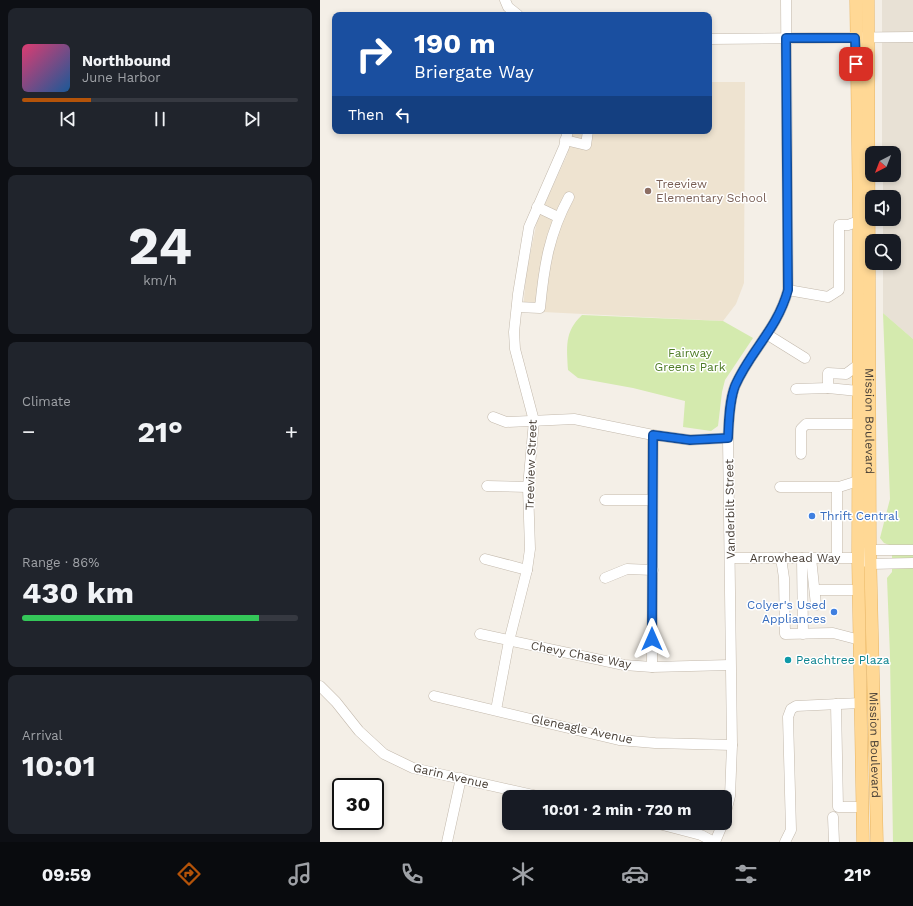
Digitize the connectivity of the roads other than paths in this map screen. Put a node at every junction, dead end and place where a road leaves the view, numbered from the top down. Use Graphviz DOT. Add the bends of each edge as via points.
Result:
graph roads {
  1 [pos="505,0"];
  2 [pos="786,0"];
  3 [pos="856,0"];
  4 [pos="868,0"];
  5 [pos="514,12"];
  6 [pos="869,37"];
  7 [pos="913,37"];
  8 [pos="712,38"];
  9 [pos="786,38"];
  10 [pos="855,38"];
  11 [pos="588,134"];
  12 [pos="567,136"];
  13 [pos="569,197"];
  14 [pos="538,207"];
  15 [pos="558,217"];
  16 [pos="859,221"];
  17 [pos="788,290"];
  18 [pos="517,307"];
  19 [pos="768,335"];
  20 [pos="805,358"];
  21 [pos="858,365"];
  22 [pos="828,388"];
  23 [pos="796,389"];
  24 [pos="858,391"];
  25 [pos="493,417"];
  26 [pos="534,421"];
  27 [pos="858,424"];
  28 [pos="653,435"];
  29 [pos="728,438"];
  30 [pos="801,454"];
  31 [pos="858,481"];
  32 [pos="487,486"];
  33 [pos="528,487"];
  34 [pos="780,487"];
  35 [pos="836,488"];
  36 [pos="605,500"];
  37 [pos="652,500"];
  38 [pos="870,550"];
  39 [pos="913,550"];
  40 [pos="731,558"];
  41 [pos="781,558"];
  42 [pos="806,558"];
  43 [pos="837,558"];
  44 [pos="858,558"];
  45 [pos="485,559"];
  46 [pos="913,563"];
  47 [pos="871,564"];
  48 [pos="527,570"];
  49 [pos="653,570"];
  50 [pos="605,578"];
  51 [pos="815,590"];
  52 [pos="859,590"];
  53 [pos="816,605"];
  54 [pos="480,634"];
  55 [pos="803,634"];
  56 [pos="860,640"];
  57 [pos="509,641"];
  58 [pos="730,665"];
  59 [pos="652,667"];
  60 [pos="320,686"];
  61 [pos="434,696"];
  62 [pos="861,703"];
  63 [pos="836,704"];
  64 [pos="496,710"];
  65 [pos="732,745"];
  66 [pos="461,778"];
  67 [pos="512,790"];
  68 [pos="730,790"];
  69 [pos="862,807"];
  70 [pos="834,817"];
  71 [pos="682,830"];
  72 [pos="720,830"];
  73 [pos="447,842"];
  74 [pos="715,842"];
  75 [pos="786,842"];
  76 [pos="834,842"];
  77 [pos="863,842"];
  78 [pos="877,842"];
  1 -- 5 [label="street"];
  2 -- 9 [label="street, Vanderbilt Street"];
  3 -- 10 [label="main road, Mission Boulevard"];
  4 -- 6 [label="main road, Mission Boulevard"];
  6 -- 7 [label="street"];
  6 -- 10 [label="street"];
  6 -- 38 [label="main road, Mission Boulevard"];
  8 -- 9 [label="street"];
  9 -- 10 [label="street"];
  9 -- 17 [label="street, Vanderbilt Street"];
  10 -- 16 [label="main road, Mission Boulevard"];
  11 -- 12 [label="street" via="586,145"];
  12 -- 14 [label="street, Treeview Street"];
  13 -- 15 [label="street"];
  14 -- 15 [label="street"];
  14 -- 18 [label="street, Treeview Street" via="529,227"];
  15 -- 18 [label="street" via="543,268 540,308"];
  16 -- 17 [label="street" via="839,225 839,290 828,297"];
  16 -- 21 [label="main road, Mission Boulevard"];
  17 -- 19 [label="street, Vanderbilt Street"];
  18 -- 26 [label="street, Treeview Street" via="515,349"];
  19 -- 20 [label="street"];
  19 -- 29 [label="street, Vanderbilt Street" via="735,387"];
  21 -- 22 [label="street" via="846,374 828,373"];
  21 -- 24 [label="main road, Mission Boulevard"];
  22 -- 23 [label="street"];
  22 -- 24 [label="street"];
  24 -- 27 [label="main road, Mission Boulevard"];
  25 -- 26 [label="street" via="506,422"];
  26 -- 28 [label="street" via="574,419"];
  26 -- 33 [label="street, Treeview Street"];
  27 -- 30 [label="street" via="806,424 801,429"];
  27 -- 31 [label="main road, Mission Boulevard"];
  28 -- 29 [label="street" via="690,440"];
  28 -- 37 [label="street"];
  29 -- 40 [label="street, Vanderbilt Street"];
  31 -- 35 [label="street"];
  31 -- 44 [label="main road, Mission Boulevard"];
  32 -- 33 [label="street"];
  33 -- 48 [label="street, Treeview Street" via="530,549"];
  34 -- 35 [label="street"];
  35 -- 43 [label="street"];
  36 -- 37 [label="street"];
  37 -- 49 [label="street"];
  38 -- 39 [label="street"];
  38 -- 44 [label="street, Arrowhead Way"];
  38 -- 47 [label="main road, Mission Boulevard"];
  40 -- 41 [label="street, Arrowhead Way"];
  40 -- 58 [label="street, Vanderbilt Street"];
  41 -- 42 [label="street, Arrowhead Way"];
  41 -- 55 [label="street" via="785,634"];
  42 -- 43 [label="street, Arrowhead Way"];
  42 -- 51 [label="street"];
  42 -- 55 [label="street"];
  43 -- 44 [label="street, Arrowhead Way"];
  44 -- 47 [label="street, Arrowhead Way"];
  44 -- 52 [label="main road, Mission Boulevard"];
  45 -- 48 [label="street"];
  46 -- 47 [label="street, Arrowhead Way"];
  47 -- 78 [label="main road, Mission Boulevard"];
  48 -- 57 [label="street, Treeview Street"];
  49 -- 50 [label="street" via="627,569"];
  49 -- 59 [label="street"];
  51 -- 52 [label="street"];
  51 -- 53 [label="street"];
  52 -- 56 [label="main road, Mission Boulevard"];
  54 -- 57 [label="street, Chevy Chase Way"];
  55 -- 56 [label="street" via="833,633"];
  56 -- 62 [label="main road, Mission Boulevard"];
  57 -- 59 [label="street, Chevy Chase Way" via="624,665"];
  57 -- 64 [label="street, Treeview Street"];
  58 -- 59 [label="street, Chevy Chase Way"];
  58 -- 65 [label="street, Vanderbilt Street"];
  60 -- 66 [label="street, Garin Avenue" via="359,731 384,754 413,768"];
  61 -- 64 [label="street, Gleneagle Avenue"];
  62 -- 63 [label="street"];
  62 -- 69 [label="main road, Mission Boulevard"];
  63 -- 69 [label="street" via="838,807"];
  63 -- 75 [label="street" via="796,706 791,709 788,717 792,808 791,830"];
  64 -- 65 [label="street, Gleneagle Avenue" via="619,740"];
  65 -- 68 [label="street, Vanderbilt Street"];
  66 -- 67 [label="street, Garin Avenue"];
  66 -- 73 [label="street"];
  69 -- 77 [label="main road, Mission Boulevard"];
  70 -- 76 [label="street"];
  71 -- 74 [label="street"];
  72 -- 74 [label="street"];
}
